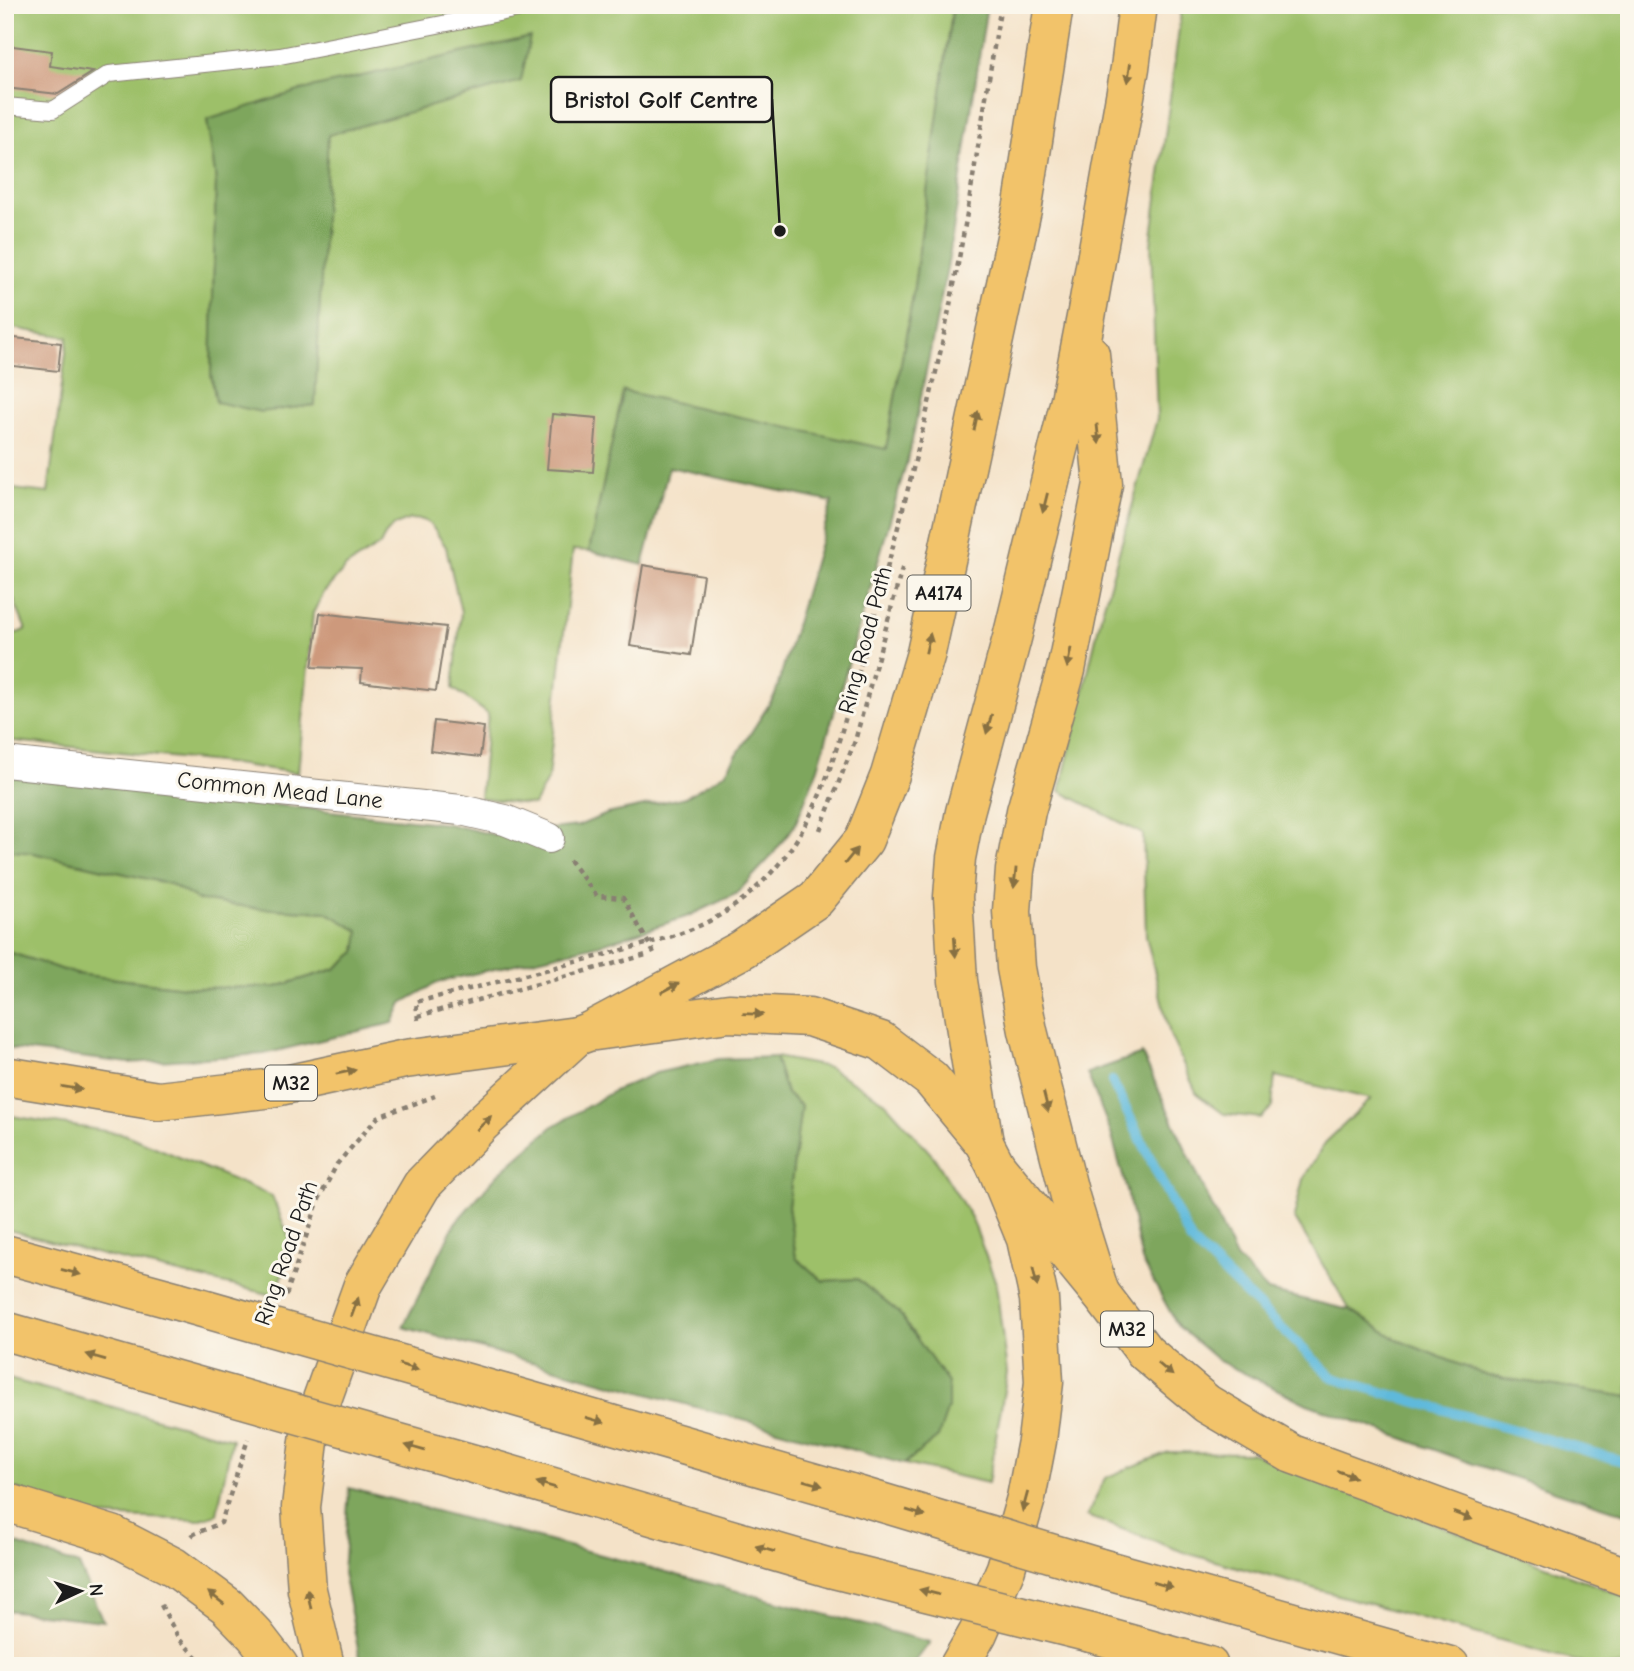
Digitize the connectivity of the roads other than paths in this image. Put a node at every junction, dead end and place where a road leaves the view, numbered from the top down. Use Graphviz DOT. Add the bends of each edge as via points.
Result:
graph roads {
  1 [pos="539,5"];
  2 [pos="1055,5"];
  3 [pos="1138,5"];
  4 [pos="5,106"];
  5 [pos="1086,317"];
  6 [pos="5,762"];
  7 [pos="550,838"];
  8 [pos="582,1034"];
  9 [pos="5,1076"];
  10 [pos="990,1154"];
  11 [pos="5,1254"];
  12 [pos="1100,1293"];
  13 [pos="5,1331"];
  14 [pos="5,1502"];
  15 [pos="1629,1578"];
  16 [pos="279,1666"];
  17 [pos="325,1666"];
  18 [pos="959,1666"];
  19 [pos="1209,1666"];
  20 [pos="1450,1666"];
  1 -- 4 [label="lane" via="280,56 109,74 53,110"];
  8 -- 2 [label="main road, A4174, one-way" via="743,949 795,914 816,899 864,840 890,775 926,653 1023,205"];
  3 -- 5 [label="main road, one-way"];
  5 -- 10 [label="main road, one-way" via="1070,400 956,858 953,897 958,981"];
  5 -- 12 [label="main road, one-way" via="1103,484 1066,670 1026,811 1012,911 1016,968 1028,1031"];
  6 -- 7 [label="street, Common Mead Lane" via="461,810 505,820"];
  9 -- 8 [label="main road, M32, one-way" via="158,1101 266,1089 426,1056"];
  8 -- 10 [label="main road, one-way" via="729,1013 809,1017 881,1041 931,1079"];
  17 -- 8 [label="main road, one-way" via="307,1590 301,1507 310,1433 363,1285 422,1185 481,1124"];
  10 -- 12 [label="main road, M32"];
  10 -- 18 [label="main road, one-way" via="1026,1240 1040,1299 1044,1382 1026,1499 1006,1568"];
  11 -- 20 [label="main road, one-way, bridge"];
  12 -- 15 [label="main road, M32, one-way" via="1145,1352 1207,1405 1292,1454"];
  19 -- 13 [label="main road, one-way, bridge" via="830,1567"];
  16 -- 14 [label="main road, one-way" via="227,1606 174,1567 112,1535"];
}
